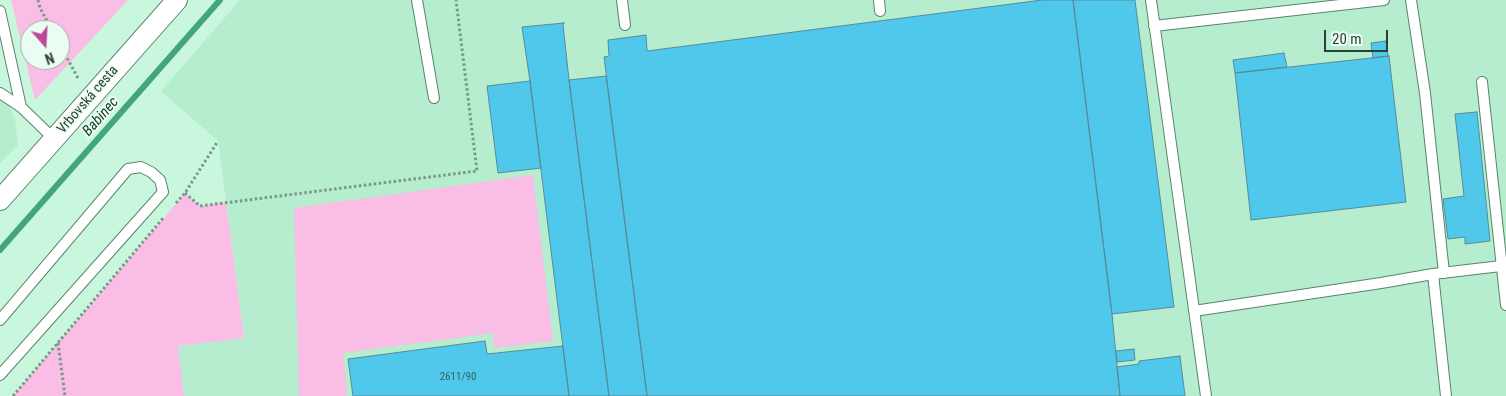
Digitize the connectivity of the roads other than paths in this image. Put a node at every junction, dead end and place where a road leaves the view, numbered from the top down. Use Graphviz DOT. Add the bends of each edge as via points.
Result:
graph roads {
  1 [pos="176,0"];
  2 [pos="417,0"];
  3 [pos="622,0"];
  4 [pos="1151,0"];
  5 [pos="1384,0"];
  6 [pos="1411,0"];
  7 [pos="0,11"];
  8 [pos="625,26"];
  9 [pos="1154,26"];
  10 [pos="1482,82"];
  11 [pos="0,93"];
  12 [pos="434,98"];
  13 [pos="21,107"];
  14 [pos="54,139"];
  15 [pos="0,200"];
  16 [pos="1501,266"];
  17 [pos="1444,273"];
  18 [pos="1433,274"];
  19 [pos="1506,305"];
  20 [pos="1194,311"];
  21 [pos="0,320"];
  22 [pos="0,375"];
  23 [pos="1206,396"];
  24 [pos="1446,396"];
  1 -- 14 [label="street, Vrbovská cesta"];
  2 -- 12 [label="lane"];
  3 -- 8 [label="lane"];
  4 -- 9 [label="lane"];
  5 -- 9 [label="lane"];
  6 -- 17 [label="lane" via="1425,93"];
  7 -- 13 [label="lane"];
  9 -- 20 [label="lane"];
  10 -- 16 [label="lane"];
  11 -- 13 [label="lane"];
  13 -- 14 [label="lane"];
  14 -- 15 [label="street, Vrbovská cesta"];
  16 -- 17 [label="lane"];
  16 -- 19 [label="lane"];
  17 -- 18 [label="lane"];
  18 -- 20 [label="lane"];
  18 -- 24 [label="lane"];
  20 -- 23 [label="lane"];
  21 -- 22 [label="lane" via="128,169 141,167 160,180 163,192"];
}
